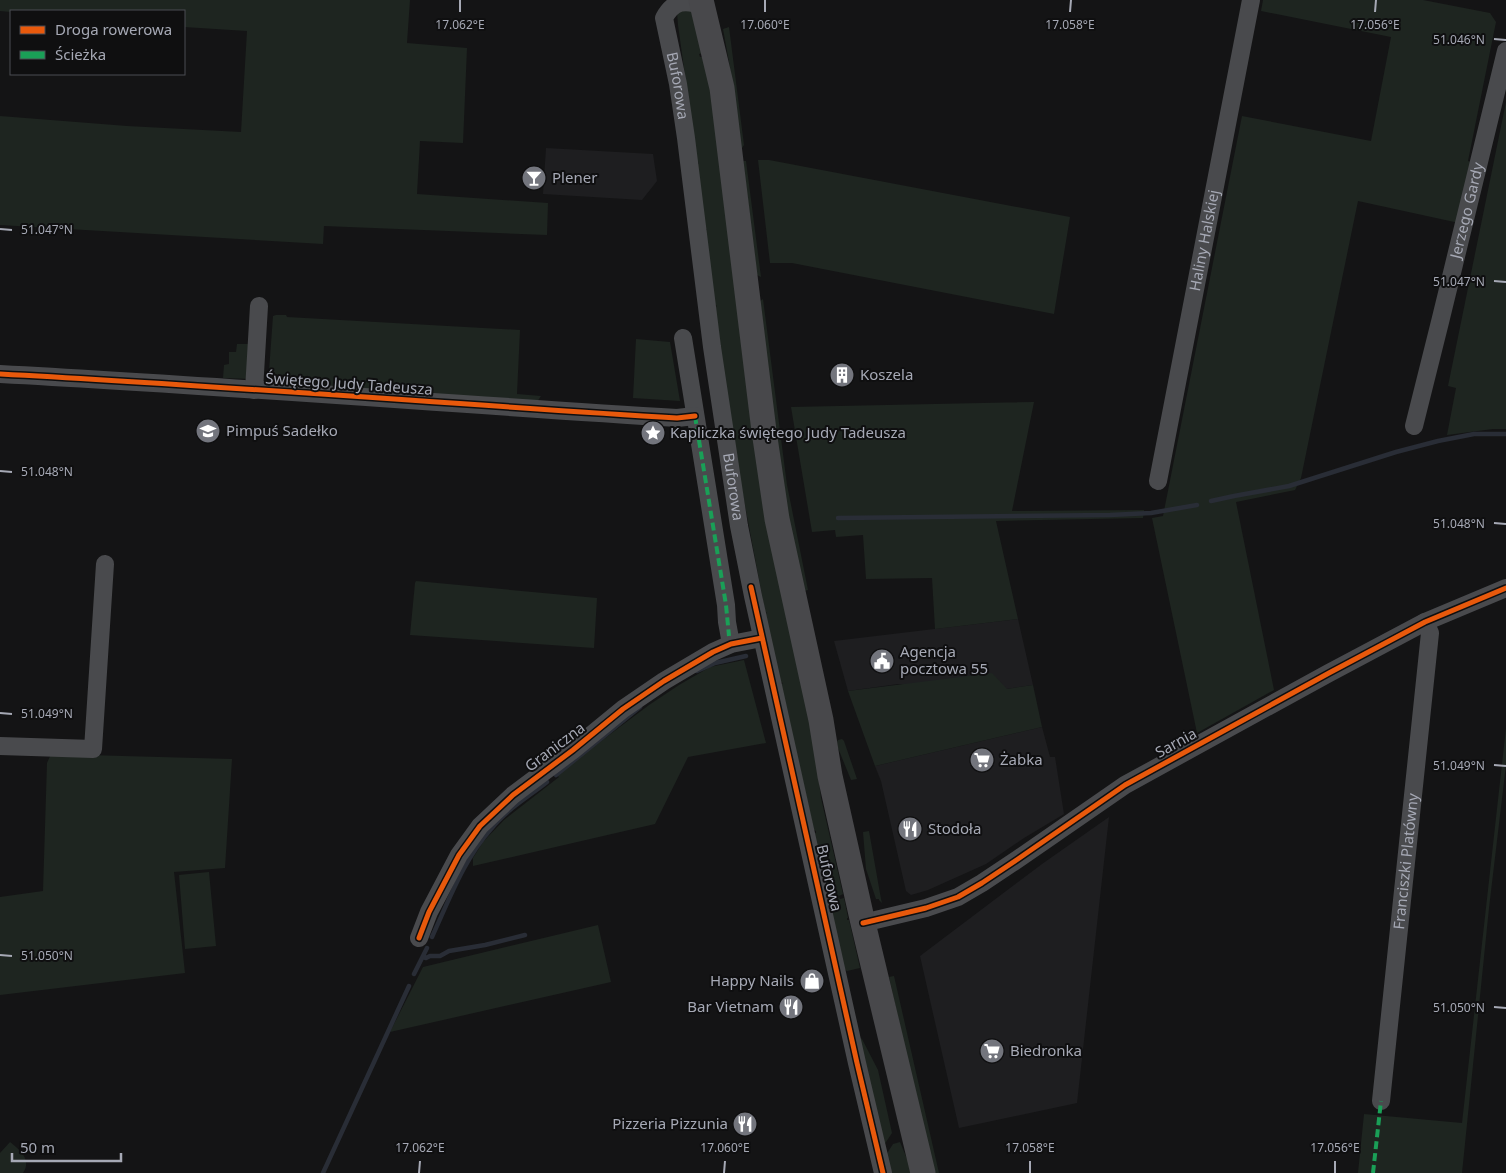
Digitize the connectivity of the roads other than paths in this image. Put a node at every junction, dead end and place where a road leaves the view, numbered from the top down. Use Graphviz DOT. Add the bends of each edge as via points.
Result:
graph roads {
  1 [pos="1251,0"];
  2 [pos="702,3"];
  3 [pos="1506,51"];
  4 [pos="260,306"];
  5 [pos="683,338"];
  6 [pos="0,374"];
  7 [pos="254,390"];
  8 [pos="695,416"];
  9 [pos="1414,426"];
  10 [pos="1158,481"];
  11 [pos="105,564"];
  12 [pos="1506,588"];
  13 [pos="1425,622"];
  14 [pos="762,638"];
  15 [pos="731,644"];
  16 [pos="0,746"];
  17 [pos="863,923"];
  18 [pos="419,938"];
  19 [pos="1381,1101"];
  20 [pos="883,1173"];
  21 [pos="923,1173"];
  1 -- 10 [label="street, Haliny Halskiej"];
  2 -- 14 [label="street, Buforowa" via="683,0 674,4 664,18 686,138 705,298 739,526"];
  2 -- 17 [label="main road, Buforowa" via="722,88 777,519"];
  3 -- 9 [label="street, Jerzego Gardy"];
  4 -- 7 [label="street"];
  5 -- 8 [label="street"];
  6 -- 7 [label="street, Świętego Judy Tadeusza"];
  7 -- 8 [label="street, Świętego Judy Tadeusza" via="677,418"];
  8 -- 15 [label="street"];
  11 -- 16 [label="street" via="92,749"];
  12 -- 13 [label="street, Sarnia"];
  13 -- 17 [label="street, Sarnia" via="1126,785 958,897"];
  13 -- 19 [label="street, Franciszki Platówny" via="1430,633"];
  14 -- 15 [label="street, Graniczna"];
  14 -- 20 [label="street, Buforowa"];
  15 -- 18 [label="street, Graniczna" via="664,681 623,710 513,795 480,826 460,855 429,912"];
  17 -- 21 [label="main road, Buforowa"];
}
